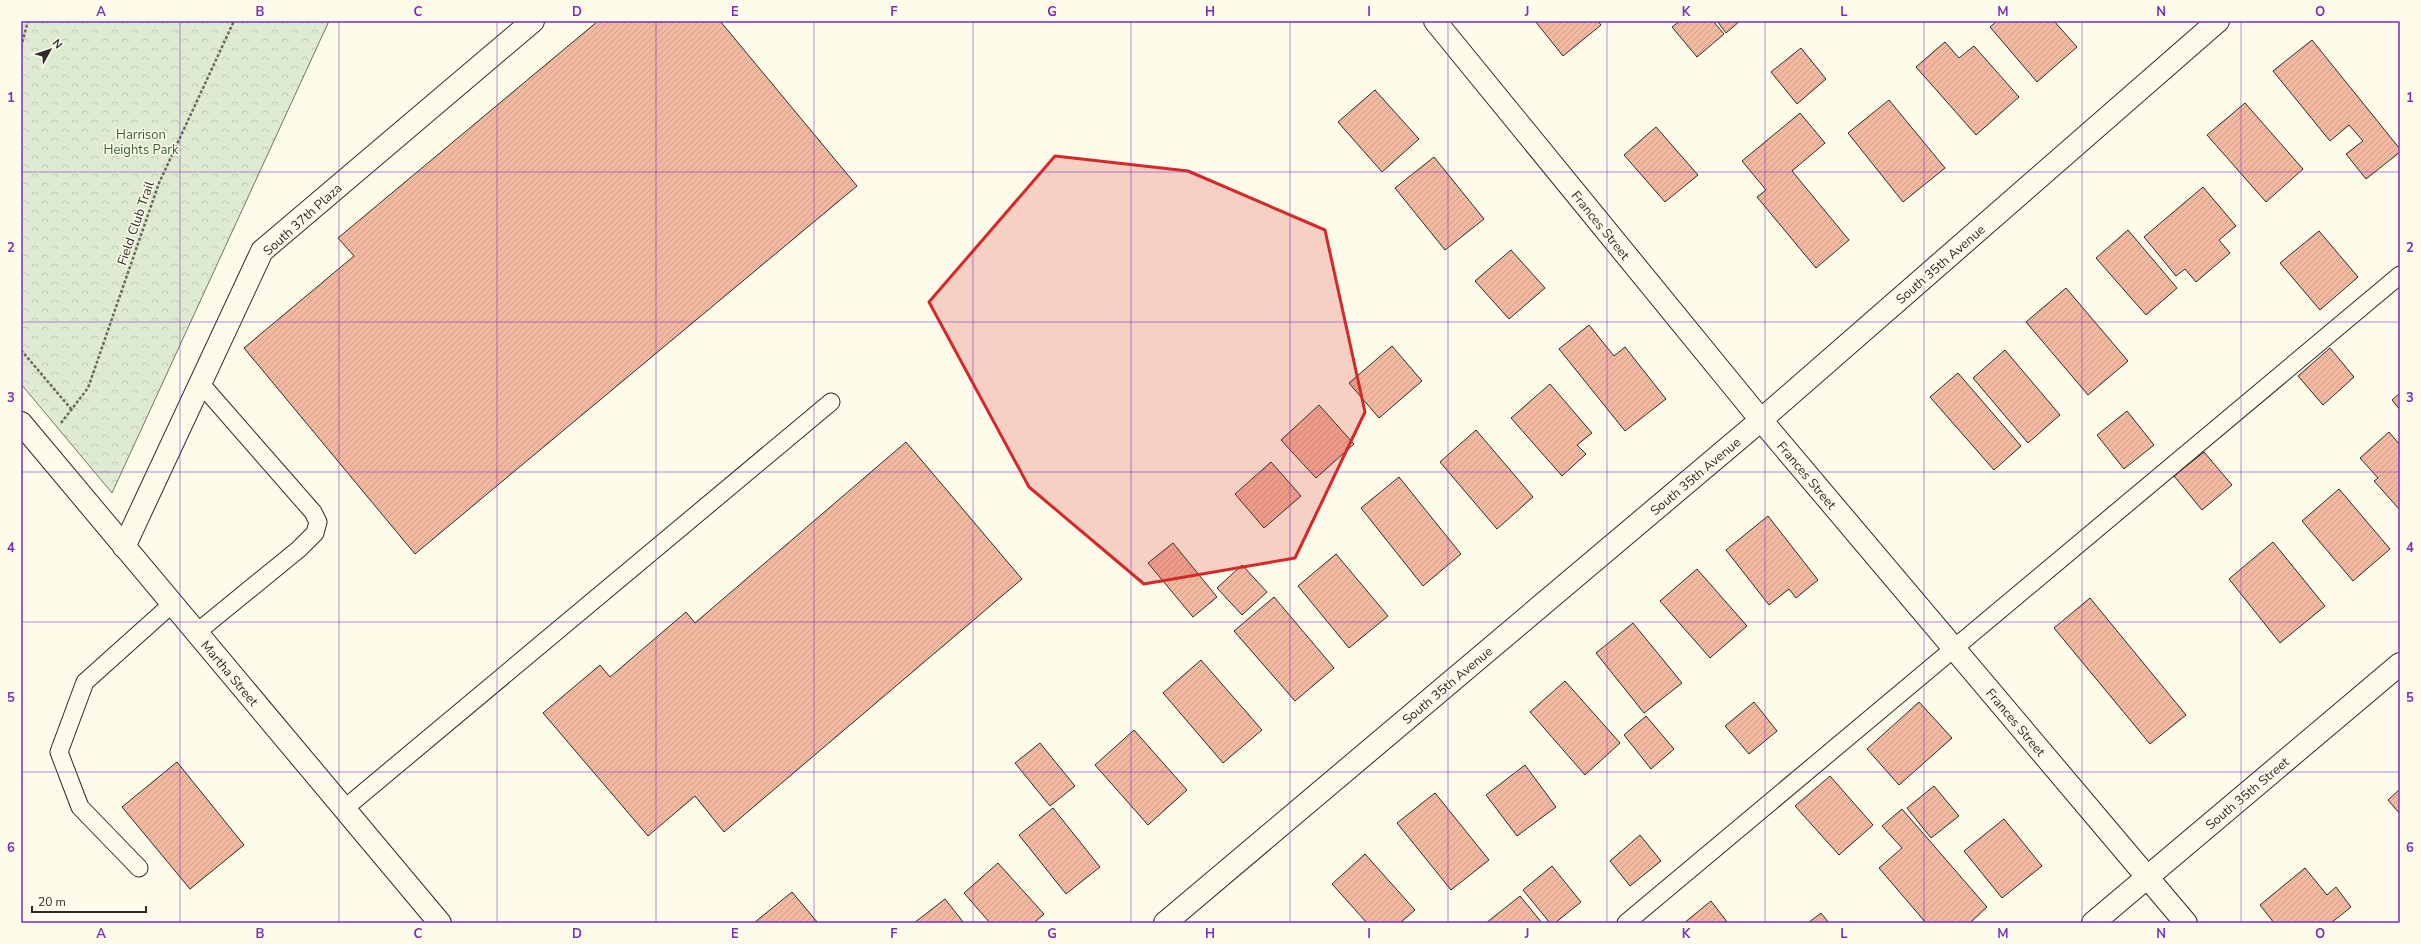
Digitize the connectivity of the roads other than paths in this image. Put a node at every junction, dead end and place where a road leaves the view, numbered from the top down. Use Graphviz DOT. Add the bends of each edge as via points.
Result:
graph roads {
  1 [pos="533,21"];
  2 [pos="1435,21"];
  3 [pos="2218,21"];
  4 [pos="2400,275"];
  5 [pos="201,384"];
  6 [pos="831,402"];
  7 [pos="1761,420"];
  8 [pos="21,423"];
  9 [pos="124,547"];
  10 [pos="172,604"];
  11 [pos="196,633"];
  12 [pos="1954,648"];
  13 [pos="2400,664"];
  14 [pos="344,809"];
  15 [pos="139,868"];
  16 [pos="2147,877"];
  17 [pos="440,923"];
  18 [pos="1165,923"];
  19 [pos="1626,923"];
  20 [pos="2093,923"];
  21 [pos="2186,923"];
  1 -- 5 [label="street, South 37th Plaza" via="262,251"];
  2 -- 7 [label="street, Frances Street"];
  3 -- 7 [label="street, South 35th Avenue"];
  4 -- 12 [label="lane"];
  5 -- 9 [label="street, South 37th Plaza"];
  5 -- 11 [label="lane" via="313,512 318,522 315,533 299,549"];
  6 -- 14 [label="lane"];
  7 -- 12 [label="street, Frances Street"];
  7 -- 18 [label="street, South 35th Avenue"];
  8 -- 9 [label="street, Martha Street"];
  9 -- 10 [label="street, Martha Street"];
  10 -- 11 [label="street, Martha Street"];
  10 -- 15 [label="lane" via="85,682 59,752 80,807"];
  11 -- 14 [label="street, Martha Street"];
  12 -- 16 [label="street, Frances Street"];
  12 -- 19 [label="lane"];
  13 -- 16 [label="street, South 35th Street"];
  14 -- 17 [label="street, Martha Street"];
  16 -- 20 [label="street, South 35th Street"];
  16 -- 21 [label="street, Frances Street"];
}
